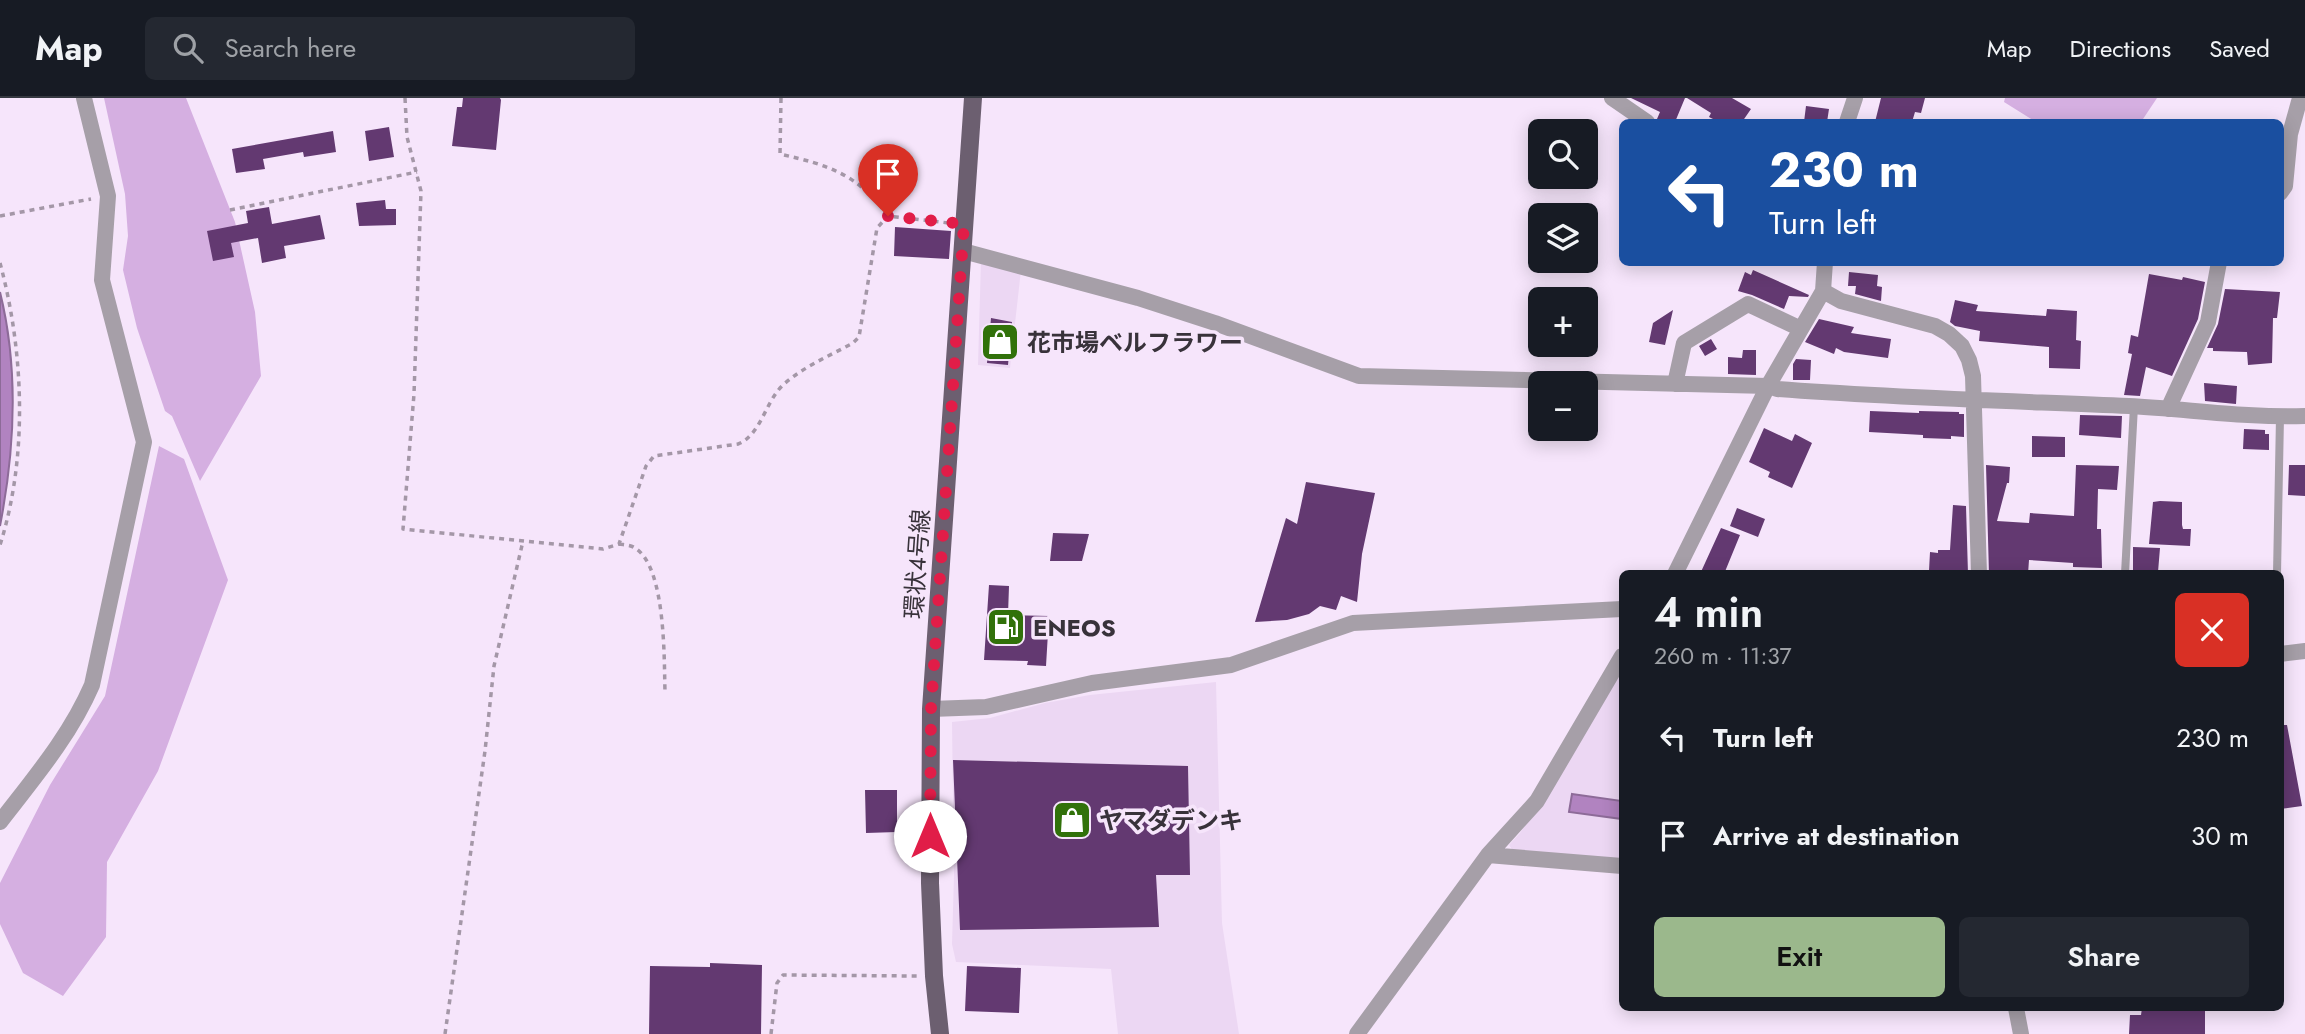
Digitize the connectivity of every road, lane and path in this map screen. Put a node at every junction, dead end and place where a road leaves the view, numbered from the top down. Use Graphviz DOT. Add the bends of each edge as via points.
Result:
graph roads {
  1 [pos="84,98"];
  2 [pos="405,98"];
  3 [pos="781,98"];
  4 [pos="974,98"];
  5 [pos="1612,98"];
  6 [pos="1855,98"];
  7 [pos="2300,98"];
  8 [pos="1643,119"];
  9 [pos="1848,119"];
  10 [pos="418,172"];
  11 [pos="2284,187"];
  12 [pos="108,196"];
  13 [pos="230,210"];
  14 [pos="0,216"];
  15 [pos="888,216"];
  16 [pos="964,224"];
  17 [pos="963,251"];
  18 [pos="0,263"];
  19 [pos="1825,266"];
  20 [pos="2218,266"];
  21 [pos="1823,292"];
  22 [pos="1801,328"];
  23 [pos="1675,384"];
  24 [pos="1768,386"];
  25 [pos="1975,400"];
  26 [pos="2134,406"];
  27 [pos="2168,409"];
  28 [pos="2305,416"];
  29 [pos="2280,417"];
  30 [pos="523,541"];
  31 [pos="620,544"];
  32 [pos="0,545"];
  33 [pos="1677,570"];
  34 [pos="1979,570"];
  35 [pos="2124,570"];
  36 [pos="2277,570"];
  37 [pos="1619,609"];
  38 [pos="2305,651"];
  39 [pos="2284,654"];
  40 [pos="1619,661"];
  41 [pos="666,692"];
  42 [pos="931,709"];
  43 [pos="0,822"];
  44 [pos="1488,855"];
  45 [pos="1619,866"];
  46 [pos="934,975"];
  47 [pos="2017,1011"];
  48 [pos="445,1034"];
  49 [pos="771,1034"];
  50 [pos="940,1034"];
  51 [pos="1357,1034"];
  52 [pos="2021,1034"];
  1 -- 12 [label="street"];
  2 -- 10 [label="path" via="407,137"];
  3 -- 15 [label="path" via="780,154 819,163 855,181 875,197"];
  4 -- 16 [label="main road, 環状4号線"];
  5 -- 8 [label="street"];
  6 -- 9 [label="street"];
  7 -- 11 [label="street" via="2290,134"];
  10 -- 13 [label="path"];
  10 -- 30 [label="path" via="414,394 403,529"];
  12 -- 14 [label="path"];
  12 -- 43 [label="street" via="102,280 144,442 92,685 60,744"];
  15 -- 16 [label="path"];
  15 -- 31 [label="path" via="877,228 859,337 782,387 747,440 654,456 646,466"];
  16 -- 17 [label="main road, 環状4号線"];
  17 -- 23 [label="street" via="1138,298 1359,376"];
  17 -- 42 [label="main road, 環状4号線"];
  18 -- 32 [label="path" via="19,384 17,467"];
  19 -- 21 [label="street"];
  20 -- 27 [label="street" via="2208,322"];
  21 -- 22 [label="street"];
  21 -- 25 [label="street" via="1949,334 1962,345 1969,360"];
  22 -- 23 [label="street" via="1748,304 1684,342"];
  22 -- 24 [label="street"];
  23 -- 24 [label="street"];
  24 -- 25 [label="street" via="1876,397"];
  24 -- 33 [label="street"];
  25 -- 26 [label="street"];
  25 -- 34 [label="street"];
  26 -- 27 [label="street"];
  26 -- 35 [label="lane"];
  27 -- 29 [label="street"];
  28 -- 29 [label="street"];
  29 -- 36 [label="lane"];
  30 -- 31 [label="path" via="603,549"];
  30 -- 48 [label="path" via="494,666"];
  31 -- 41 [label="path" via="641,553 656,587 662,611"];
  37 -- 42 [label="street" via="1353,623 1231,665 1092,683 986,707"];
  38 -- 39 [label="street"];
  40 -- 44 [label="street" via="1537,801"];
  42 -- 46 [label="main road, 環状4号線"];
  44 -- 45 [label="street"];
  44 -- 51 [label="street"];
  46 -- 49 [label="path" via="783,975 777,983"];
  46 -- 50 [label="main road, 環状4号線"];
  47 -- 52 [label="street"];
}
